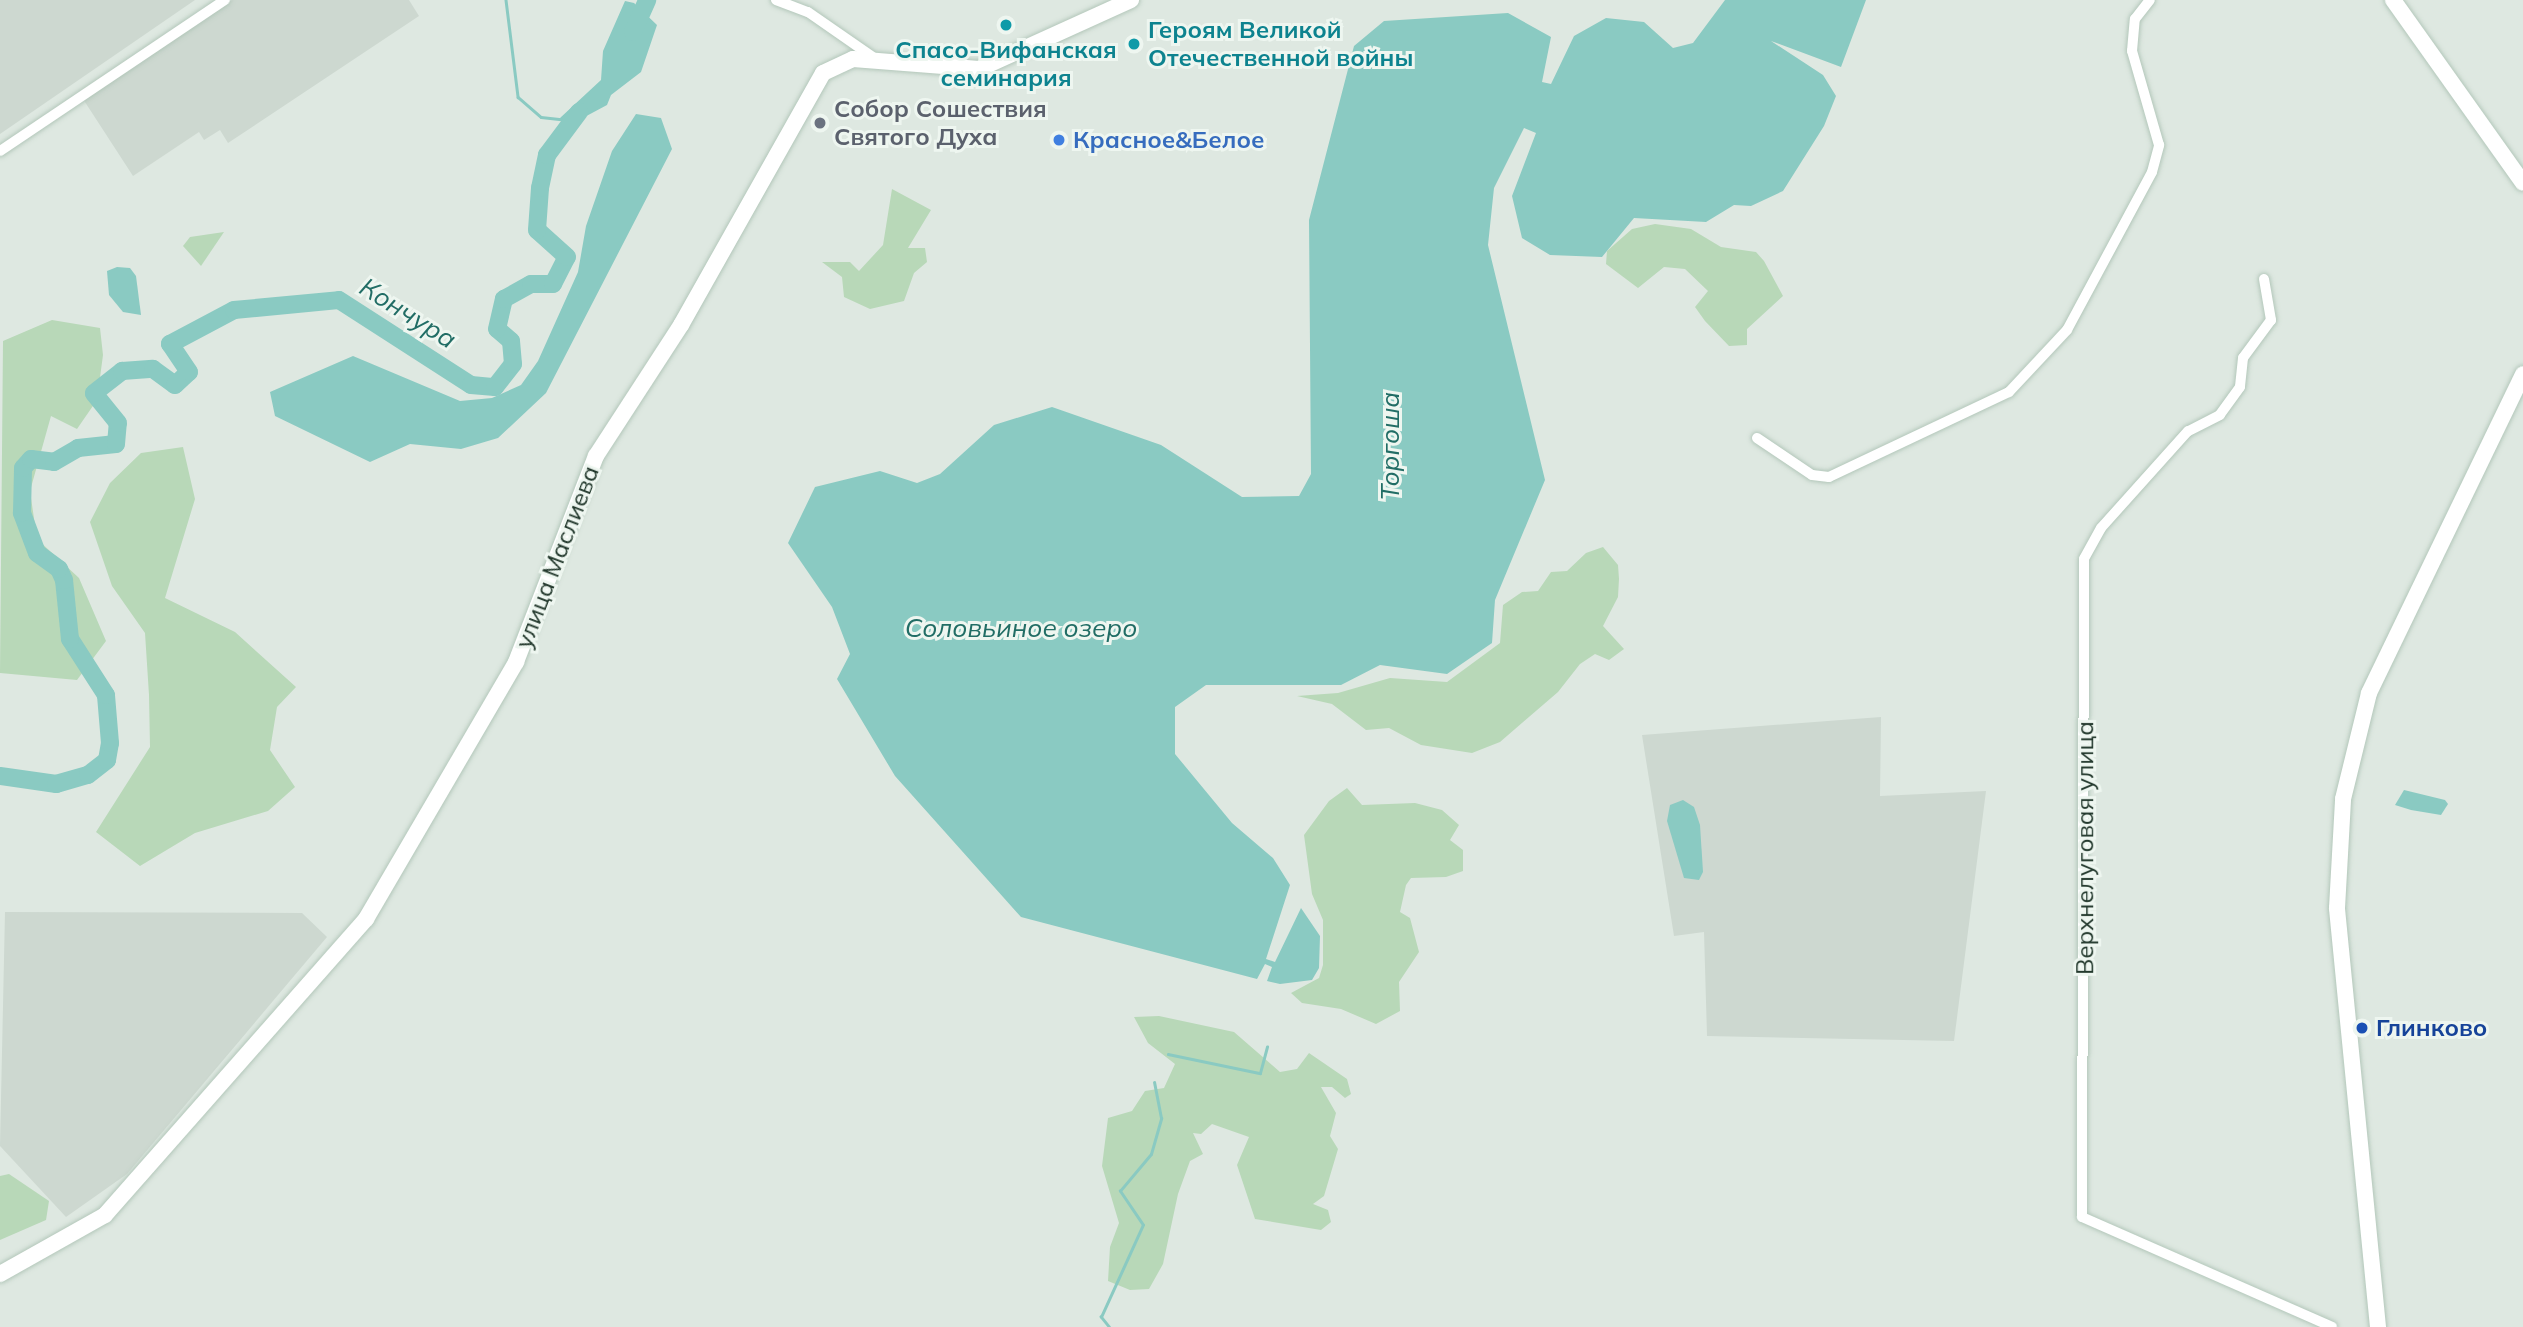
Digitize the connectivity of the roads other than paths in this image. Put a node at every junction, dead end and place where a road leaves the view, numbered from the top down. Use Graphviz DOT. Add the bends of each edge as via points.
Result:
graph roads {
  1 [pos="225,0"];
  2 [pos="776,0"];
  3 [pos="1131,0"];
  4 [pos="2150,0"];
  5 [pos="2393,0"];
  6 [pos="880,61"];
  7 [pos="0,151"];
  8 [pos="2523,183"];
  9 [pos="2264,279"];
  10 [pos="2523,374"];
  11 [pos="1757,438"];
  12 [pos="0,1274"];
  13 [pos="2332,1327"];
  14 [pos="2378,1327"];
  1 -- 7 [label="street"];
  2 -- 6 [label="street" via="808,12"];
  3 -- 6 [label="street" via="979,69"];
  4 -- 11 [label="street" via="2135,19 2132,51 2159,145 2152,172 2067,330 2009,392 1829,477 1812,475"];
  5 -- 8 [label="street"];
  6 -- 12 [label="street, улица Маслиева" via="853,59 823,73 681,325 596,456 516,662 355,932 105,1215"];
  9 -- 13 [label="street, Верхнелуговая улица" via="2271,320 2243,358 2240,387 2220,415 2188,431 2101,528 2084,559 2082,1217"];
  10 -- 14 [label="street" via="2370,693 2343,799 2337,908"];
}
